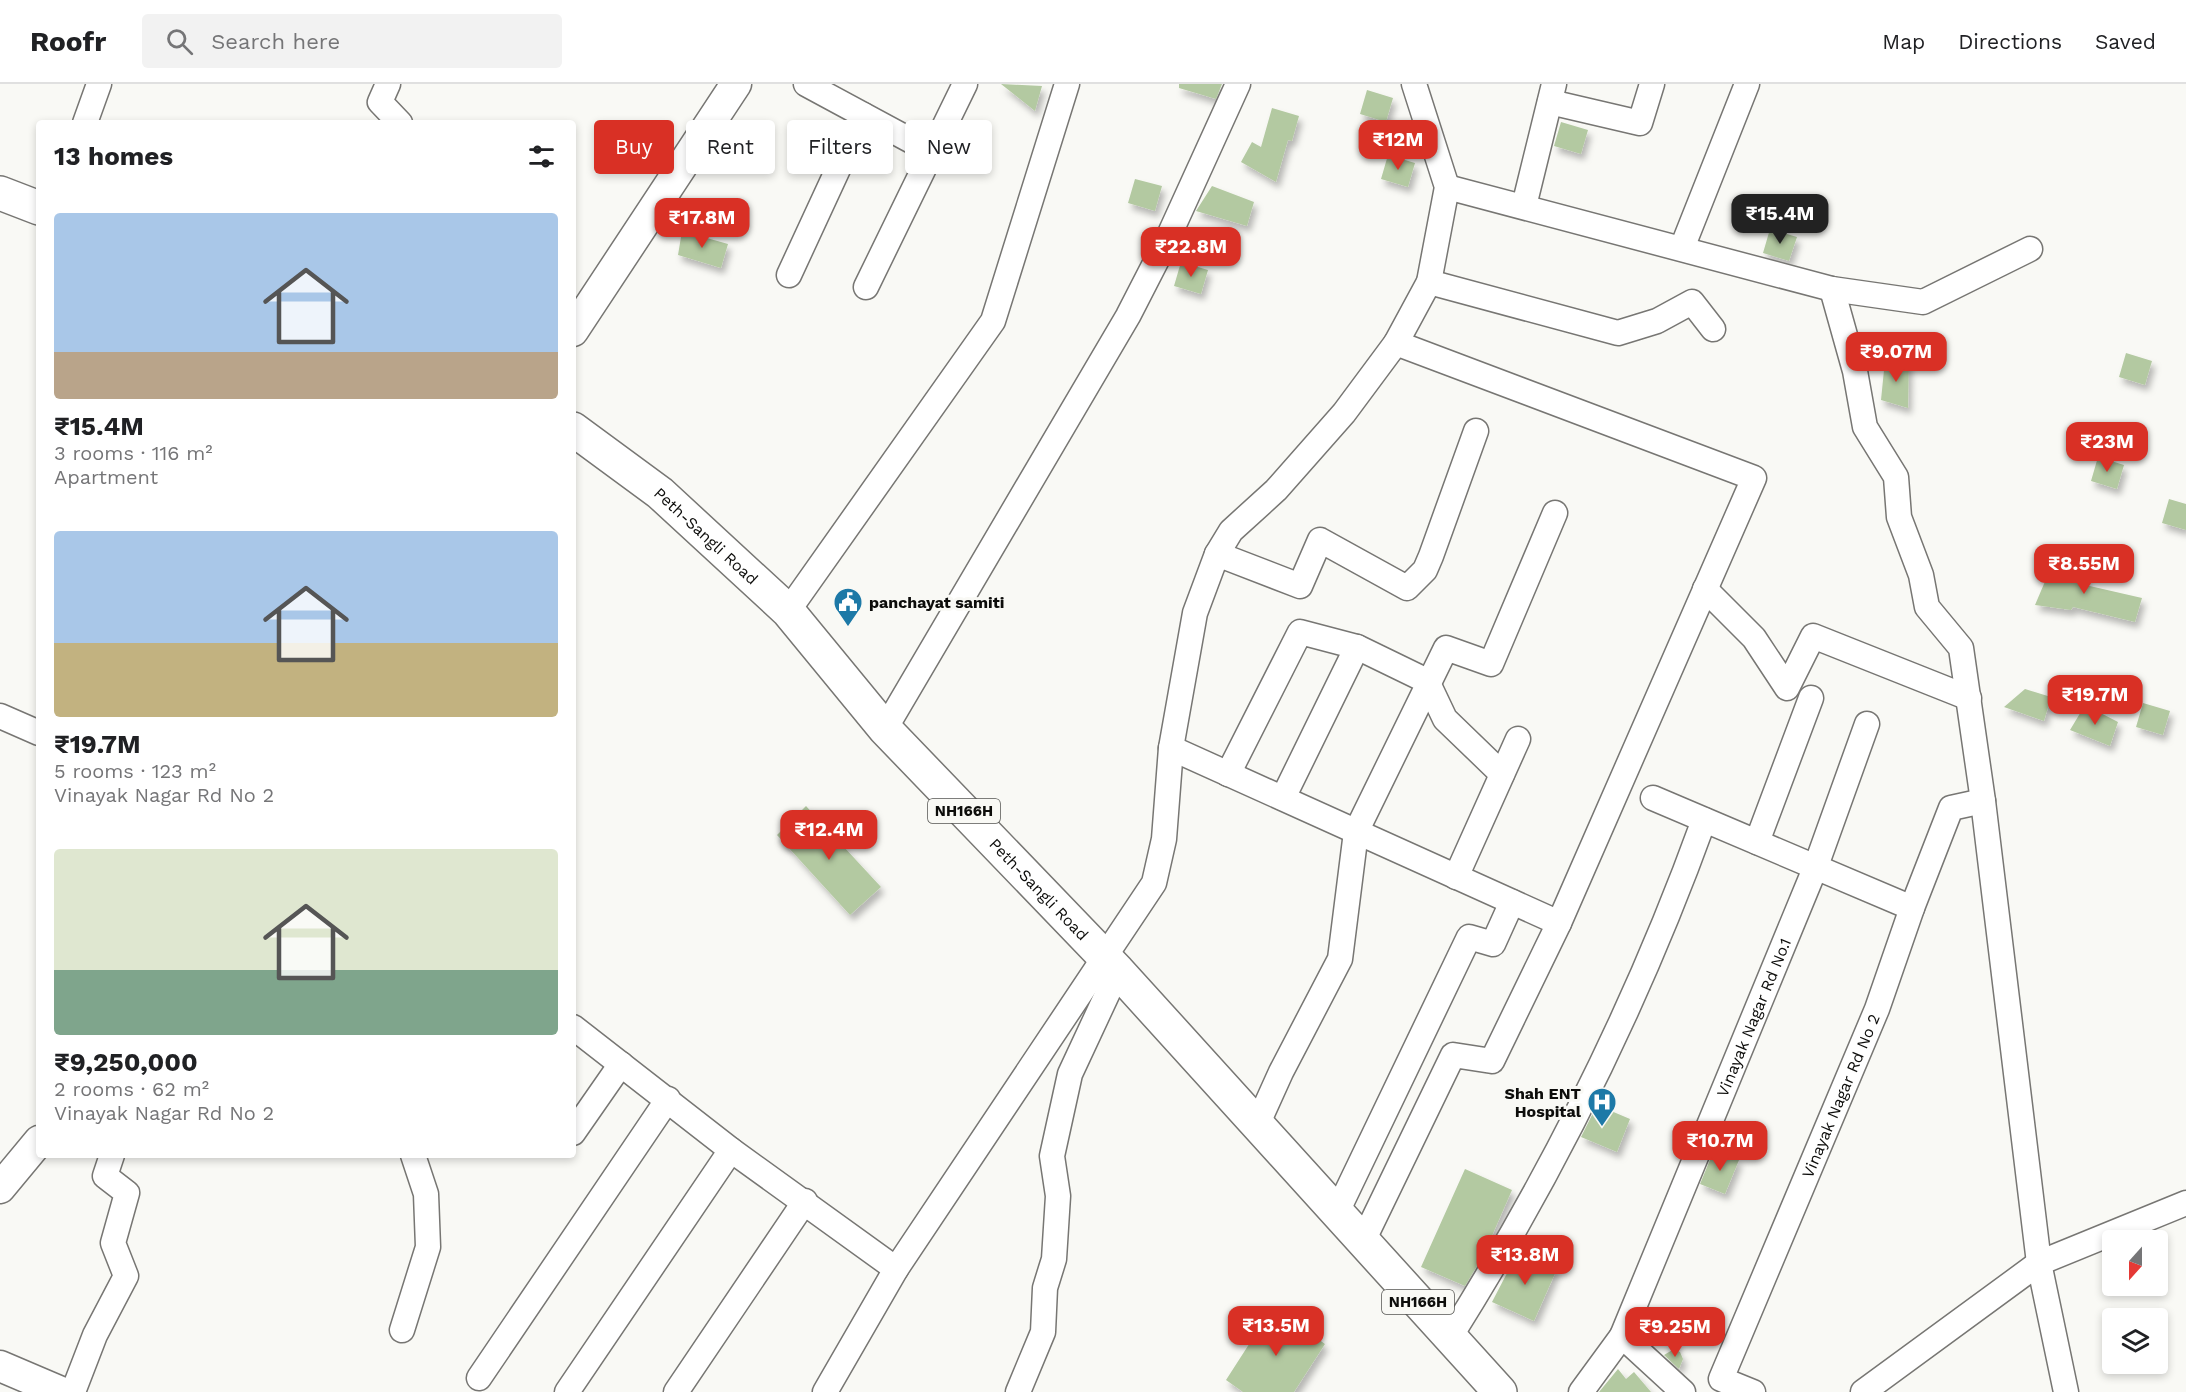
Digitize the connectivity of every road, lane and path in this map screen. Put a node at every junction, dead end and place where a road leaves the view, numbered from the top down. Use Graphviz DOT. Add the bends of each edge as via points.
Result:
graph roads {
  1 [pos="99,84"];
  2 [pos="388,84"];
  3 [pos="806,84"];
  4 [pos="965,84"];
  5 [pos="1067,84"];
  6 [pos="1239,84"];
  7 [pos="1414,84"];
  8 [pos="1652,84"];
  9 [pos="1747,84"];
  10 [pos="1552,93"];
  11 [pos="728,96"];
  12 [pos="863,115"];
  13 [pos="86,120"];
  14 [pos="397,120"];
  15 [pos="948,120"];
  16 [pos="905,138"];
  17 [pos="921,174"];
  18 [pos="1447,187"];
  19 [pos="0,193"];
  20 [pos="1524,206"];
  21 [pos="36,207"];
  22 [pos="1682,248"];
  23 [pos="2030,249"];
  24 [pos="789,275"];
  25 [pos="1429,282"];
  26 [pos="866,287"];
  27 [pos="1832,289"];
  28 [pos="576,326"];
  29 [pos="1713,329"];
  30 [pos="1396,343"];
  31 [pos="576,431"];
  32 [pos="1476,431"];
  33 [pos="1555,513"];
  34 [pos="1217,554"];
  35 [pos="1705,589"];
  36 [pos="788,611"];
  37 [pos="1357,647"];
  38 [pos="1427,681"];
  39 [pos="1811,698"];
  40 [pos="1969,698"];
  41 [pos="0,716"];
  42 [pos="1867,724"];
  43 [pos="885,729"];
  44 [pos="36,732"];
  45 [pos="1518,739"];
  46 [pos="1172,748"];
  47 [pos="1228,774"];
  48 [pos="1502,774"];
  49 [pos="1283,798"];
  50 [pos="1653,798"];
  51 [pos="1983,801"];
  52 [pos="1704,820"];
  53 [pos="1356,832"];
  54 [pos="1757,842"];
  55 [pos="1816,866"];
  56 [pos="1456,876"];
  57 [pos="1512,902"];
  58 [pos="1912,908"];
  59 [pos="1559,923"];
  60 [pos="1111,964"];
  61 [pos="576,1029"];
  62 [pos="621,1064"];
  63 [pos="668,1099"];
  64 [pos="1258,1123"];
  65 [pos="576,1129"];
  66 [pos="36,1145"];
  67 [pos="731,1150"];
  68 [pos="111,1158"];
  69 [pos="414,1158"];
  70 [pos="0,1188"];
  71 [pos="805,1201"];
  72 [pos="2186,1203"];
  73 [pos="1337,1212"];
  74 [pos="1363,1241"];
  75 [pos="2039,1263"];
  76 [pos="896,1269"];
  77 [pos="402,1330"];
  78 [pos="1622,1336"];
  79 [pos="1450,1337"];
  80 [pos="0,1366"];
  81 [pos="479,1378"];
  82 [pos="61,1392"];
  83 [pos="567,1392"];
  84 [pos="676,1392"];
  85 [pos="825,1392"];
  86 [pos="1018,1392"];
  87 [pos="1500,1392"];
  88 [pos="1581,1392"];
  89 [pos="1683,1392"];
  90 [pos="1753,1392"];
  91 [pos="1863,1392"];
  92 [pos="2066,1392"];
  1 -- 13 [label="street"];
  2 -- 14 [label="street" via="380,102"];
  3 -- 12 [label="street"];
  4 -- 15 [label="street"];
  5 -- 36 [label="street" via="993,321"];
  6 -- 43 [label="street" via="1128,316"];
  7 -- 18 [label="street"];
  8 -- 10 [label="street" via="1640,123"];
  9 -- 22 [label="street"];
  10 -- 20 [label="street"];
  11 -- 28 [label="main road"];
  12 -- 16 [label="street"];
  12 -- 24 [label="street"];
  17 -- 26 [label="street"];
  18 -- 20 [label="street"];
  18 -- 25 [label="street"];
  19 -- 21 [label="highway"];
  20 -- 22 [label="street"];
  22 -- 27 [label="street"];
  23 -- 27 [label="street" via="1923,302"];
  25 -- 29 [label="street" via="1618,333 1657,321 1692,302"];
  25 -- 30 [label="street"];
  27 -- 40 [label="street" via="1855,371 1865,427 1896,477 1899,518 1921,575 1927,607 1961,648"];
  30 -- 34 [label="street" via="1344,412 1276,490 1231,531"];
  30 -- 35 [label="street" via="1754,478"];
  31 -- 36 [label="highway, Peth-Sangli Road / NH166H" via="660,493"];
  32 -- 34 [label="street" via="1425,570 1407,588 1320,540 1300,586"];
  33 -- 38 [label="street" via="1491,664 1446,648"];
  34 -- 46 [label="street" via="1195,613"];
  35 -- 40 [label="street" via="1754,638 1787,688 1813,636"];
  35 -- 59 [label="street"];
  36 -- 43 [label="highway, Peth-Sangli Road / NH166H"];
  37 -- 38 [label="street"];
  37 -- 47 [label="street" via="1300,632"];
  37 -- 49 [label="street"];
  38 -- 48 [label="street" via="1445,719"];
  38 -- 53 [label="street"];
  39 -- 54 [label="street"];
  40 -- 51 [label="street"];
  41 -- 44 [label="street"];
  42 -- 55 [label="street, Vinayak Nagar Rd No.1"];
  43 -- 60 [label="highway, Peth-Sangli Road / NH166H"];
  45 -- 48 [label="street"];
  46 -- 47 [label="street"];
  46 -- 60 [label="street" via="1164,839 1154,883"];
  47 -- 49 [label="street"];
  48 -- 56 [label="street"];
  49 -- 53 [label="street"];
  50 -- 52 [label="street"];
  51 -- 58 [label="street, Vinayak Nagar Rd No 2" via="1951,808"];
  51 -- 75 [label="street"];
  52 -- 54 [label="street"];
  52 -- 79 [label="street" via="1679,891 1599,1069 1512,1236"];
  53 -- 56 [label="street"];
  53 -- 64 [label="street" via="1340,958"];
  54 -- 55 [label="street"];
  55 -- 58 [label="street"];
  55 -- 78 [label="street, Vinayak Nagar Rd No.1"];
  56 -- 57 [label="street"];
  57 -- 59 [label="street"];
  57 -- 73 [label="street" via="1493,944 1469,937"];
  58 -- 90 [label="street, Vinayak Nagar Rd No 2" via="1877,1009 1721,1379"];
  59 -- 74 [label="street" via="1492,1061 1453,1055"];
  60 -- 64 [label="highway, Peth-Sangli Road / NH166H"];
  60 -- 76 [label="street"];
  60 -- 86 [label="street" via="1070,1074 1052,1156 1057,1207 1054,1259 1045,1288 1043,1332"];
  61 -- 62 [label="street"];
  62 -- 63 [label="street"];
  62 -- 65 [label="street"];
  63 -- 67 [label="street"];
  63 -- 81 [label="street"];
  64 -- 73 [label="highway, Peth-Sangli Road / NH166H"];
  66 -- 70 [label="main road"];
  67 -- 71 [label="street"];
  67 -- 83 [label="street"];
  68 -- 82 [label="street" via="105,1176 127,1193 113,1243 126,1276"];
  69 -- 77 [label="street" via="426,1194 428,1247"];
  71 -- 76 [label="street"];
  71 -- 84 [label="street"];
  72 -- 75 [label="street"];
  73 -- 74 [label="highway, NH166H"];
  74 -- 79 [label="highway, NH166H"];
  75 -- 91 [label="street"];
  75 -- 92 [label="street"];
  76 -- 85 [label="street"];
  78 -- 88 [label="street, Vinayak Nagar Rd No.1"];
  78 -- 89 [label="street"];
  79 -- 87 [label="highway, NH166H"];
  80 -- 82 [label="main road"];
}
